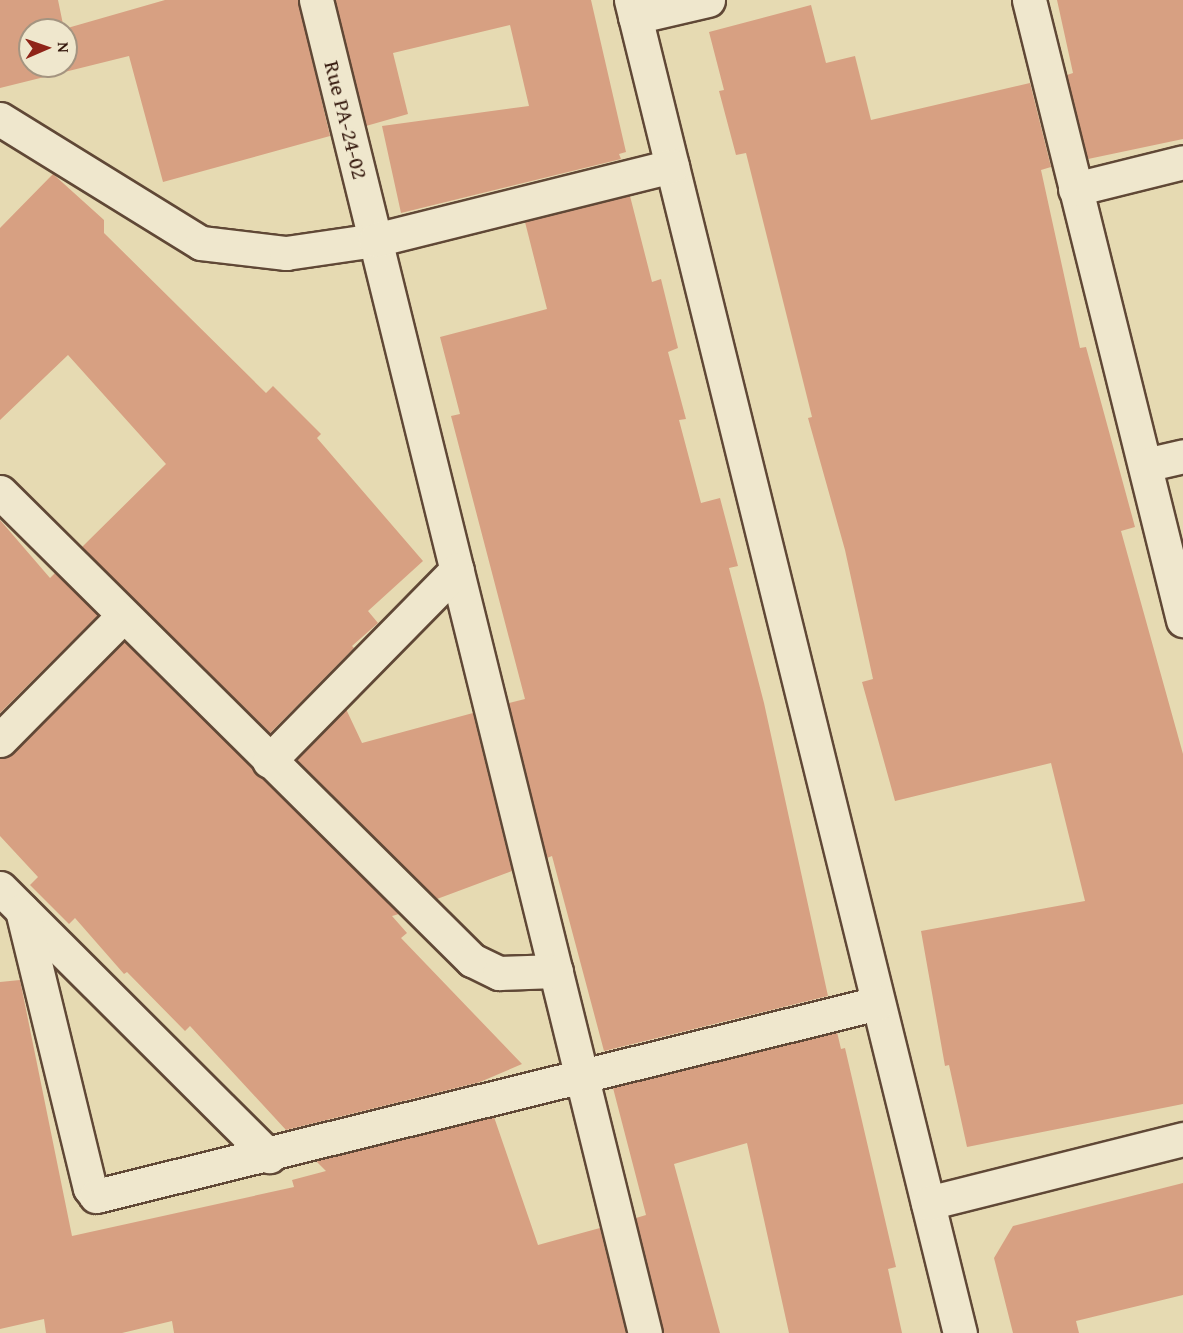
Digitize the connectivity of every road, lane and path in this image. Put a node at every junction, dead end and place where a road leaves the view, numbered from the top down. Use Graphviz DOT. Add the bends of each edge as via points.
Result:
graph roads {
  1 [pos="316,0"];
  2 [pos="708,0"];
  3 [pos="1029,0"];
  4 [pos="633,8"];
  5 [pos="0,119"];
  6 [pos="1183,162"];
  7 [pos="672,166"];
  8 [pos="1075,189"];
  9 [pos="375,240"];
  10 [pos="1183,456"];
  11 [pos="1145,465"];
  12 [pos="0,492"];
  13 [pos="457,570"];
  14 [pos="122,617"];
  15 [pos="1183,620"];
  16 [pos="0,740"];
  17 [pos="268,761"];
  18 [pos="11,899"];
  19 [pos="556,971"];
  20 [pos="879,1004"];
  21 [pos="582,1077"];
  22 [pos="1183,1139"];
  23 [pos="269,1156"];
  24 [pos="928,1203"];
  25 [pos="645,1333"];
  26 [pos="960,1333"];
  1 -- 9 [label="street, Rue PA-24-02"];
  2 -- 4 [label="street"];
  3 -- 8 [label="street"];
  4 -- 7 [label="street"];
  5 -- 9 [label="street" via="201,243 286,253"];
  6 -- 8 [label="street"];
  7 -- 9 [label="street"];
  7 -- 20 [label="street"];
  8 -- 11 [label="street"];
  9 -- 13 [label="street, Rue PA-24-02"];
  10 -- 11 [label="street"];
  11 -- 15 [label="street"];
  12 -- 14 [label="street"];
  13 -- 17 [label="street"];
  13 -- 19 [label="street, Rue PA-24-02"];
  14 -- 16 [label="street"];
  14 -- 17 [label="street"];
  17 -- 19 [label="street" via="472,960 499,973"];
  18 -- 23 [label="street"];
  18 -- 23 [label="street" via="90,1188 96,1196"];
  19 -- 21 [label="street, Rue PA-24-02"];
  20 -- 21 [label="street"];
  20 -- 24 [label="street"];
  21 -- 23 [label="street"];
  21 -- 25 [label="street, Rue PA-24-02"];
  22 -- 24 [label="street"];
  24 -- 26 [label="street"];
}
